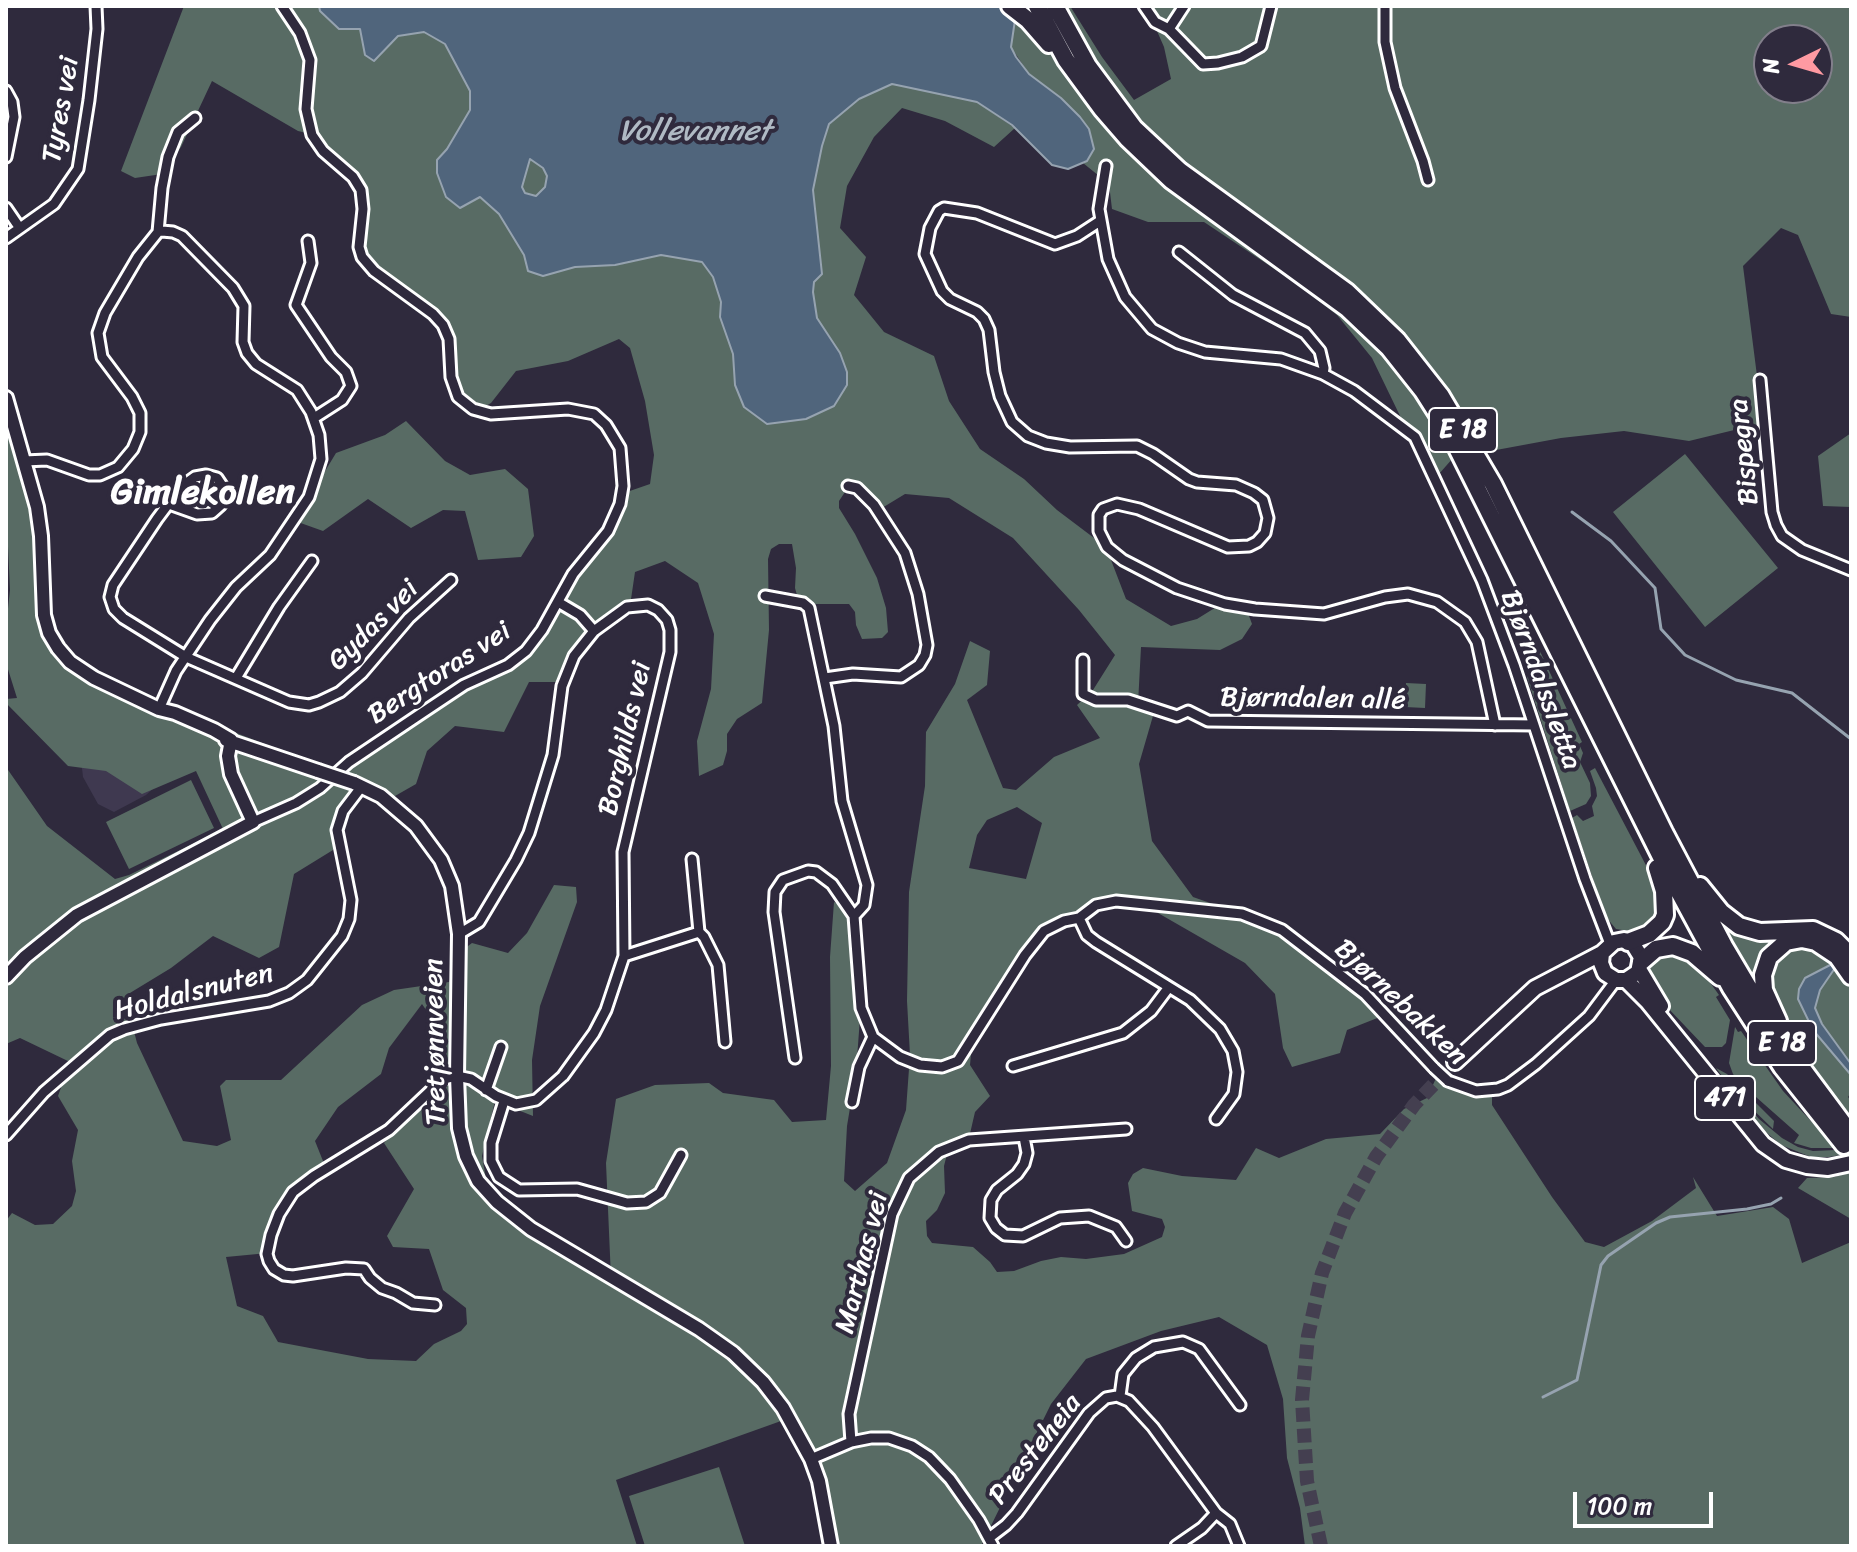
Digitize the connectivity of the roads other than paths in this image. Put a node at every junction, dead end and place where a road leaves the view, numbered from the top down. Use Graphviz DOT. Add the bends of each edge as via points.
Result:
graph roads {
  1 [pos="96,6"];
  2 [pos="282,6"];
  3 [pos="1010,6"];
  4 [pos="1037,6"];
  5 [pos="1055,6"];
  6 [pos="1063,6"];
  7 [pos="1144,6"];
  8 [pos="1184,6"];
  9 [pos="1271,6"];
  10 [pos="1385,6"];
  11 [pos="1169,29"];
  12 [pos="1078,48"];
  13 [pos="1080,80"];
  14 [pos="6,91"];
  15 [pos="195,118"];
  16 [pos="6,157"];
  17 [pos="1106,166"];
  18 [pos="1428,180"];
  19 [pos="6,208"];
  20 [pos="1100,221"];
  21 [pos="19,227"];
  22 [pos="158,232"];
  23 [pos="6,238"];
  24 [pos="308,241"];
  25 [pos="1179,252"];
  26 [pos="1323,374"];
  27 [pos="1760,380"];
  28 [pos="6,398"];
  29 [pos="314,418"];
  30 [pos="24,461"];
  31 [pos="848,486"];
  32 [pos="169,504"];
  33 [pos="312,561"];
  34 [pos="1851,570"];
  35 [pos="451,580"];
  36 [pos="765,596"];
  37 [pos="558,602"];
  38 [pos="594,631"];
  39 [pos="186,657"];
  40 [pos="1083,660"];
  41 [pos="236,678"];
  42 [pos="825,678"];
  43 [pos="159,709"];
  44 [pos="1495,725"];
  45 [pos="1534,725"];
  46 [pos="231,740"];
  47 [pos="358,785"];
  48 [pos="1641,817"];
  49 [pos="253,822"];
  50 [pos="1664,832"];
  51 [pos="692,859"];
  52 [pos="854,916"];
  53 [pos="1079,918"];
  54 [pos="699,932"];
  55 [pos="459,934"];
  56 [pos="1628,942"];
  57 [pos="1606,948"];
  58 [pos="624,956"];
  59 [pos="1851,956"];
  60 [pos="1640,966"];
  61 [pos="1851,976"];
  62 [pos="6,977"];
  63 [pos="1616,978"];
  64 [pos="1169,987"];
  65 [pos="1731,988"];
  66 [pos="873,1037"];
  67 [pos="725,1042"];
  68 [pos="501,1047"];
  69 [pos="795,1058"];
  70 [pos="1013,1066"];
  71 [pos="1803,1073"];
  72 [pos="457,1076"];
  73 [pos="486,1090"];
  74 [pos="504,1101"];
  75 [pos="852,1102"];
  76 [pos="1216,1119"];
  77 [pos="1126,1129"];
  78 [pos="6,1135"];
  79 [pos="1024,1137"];
  80 [pos="1849,1145"];
  81 [pos="681,1155"];
  82 [pos="1851,1163"];
  83 [pos="1126,1241"];
  84 [pos="435,1305"];
  85 [pos="1120,1396"];
  86 [pos="1240,1405"];
  87 [pos="851,1442"];
  88 [pos="811,1459"];
  89 [pos="1216,1513"];
  90 [pos="991,1542"];
  91 [pos="831,1546"];
  92 [pos="1176,1546"];
  93 [pos="1239,1546"];
  1 -- 21 [label="street, Tyres vei" via="96,43 78,169 54,204"];
  2 -- 37 [label="street, Bergtoras vei" via="310,60 306,109 312,135 361,190 362,257 443,325 458,397 491,414 585,411 614,435 623,465 620,504 608,531"];
  3 -- 13 [label="highway, E 18"];
  4 -- 13 [label="highway, E 18"];
  5 -- 12 [label="highway, E 18"];
  6 -- 12 [label="highway, E 18"];
  7 -- 11 [label="street" via="1155,22"];
  8 -- 11 [label="street"];
  9 -- 11 [label="street" via="1261,46 1218,63 1203,64"];
  10 -- 18 [label="street" via="1385,42 1395,88"];
  12 -- 50 [label="highway, E 18" via="1134,128 1172,164 1347,292 1422,369 1493,484"];
  13 -- 48 [label="highway, E 18" via="1163,172 1332,296 1408,371 1455,443"];
  14 -- 16 [label="street" via="14,117"];
  15 -- 22 [label="street" via="178,132 168,157"];
  17 -- 20 [label="street"];
  19 -- 21 [label="street"];
  20 -- 26 [label="street" via="1118,287 1152,329 1205,352 1281,359"];
  20 -- 44 [label="street" via="1055,244 977,213 944,208 930,228 925,254 942,291 984,319 1000,396 1012,422 1028,436 1070,447 1137,446 1197,482 1236,485 1254,493 1263,500 1268,518 1257,542 1228,547 1117,504 1099,515 1107,547 1177,588 1255,609 1324,614 1408,594 1437,602 1465,622 1477,642"];
  21 -- 23 [label="street, Tyres vei"];
  22 -- 29 [label="street" via="182,236 233,288 244,306 247,353 297,390"];
  22 -- 30 [label="street" via="112,300 98,333 100,355 140,413 133,449 118,467 100,475 47,460"];
  24 -- 29 [label="street" via="311,263 296,305 351,386 342,400"];
  25 -- 26 [label="street" via="1233,295 1305,333 1320,351"];
  26 -- 45 [label="street, Bjørndalssletta" via="1415,437 1482,580"];
  27 -- 34 [label="street, Bispegra" via="1776,525 1802,550"];
  28 -- 30 [label="street, Tretjønnveien"];
  29 -- 39 [label="street" via="321,459 309,497 273,551 224,601"];
  30 -- 43 [label="street, Tretjønnveien" via="38,517 42,607 52,641 86,673"];
  31 -- 42 [label="street" via="857,488 877,509 905,553 927,645 919,665 901,677"];
  32 -- 32 [label="street" via="195,477 211,475 223,487 221,505 212,513 197,514"];
  32 -- 39 [label="street, Gydas vei" via="117,577 110,597 123,618"];
  33 -- 41 [label="street"];
  35 -- 41 [label="street, Gydas vei" via="331,698 309,705 289,702"];
  36 -- 42 [label="street" via="809,608"];
  37 -- 38 [label="street"];
  37 -- 49 [label="street, Bergtoras vei" via="518,658 464,685 296,803"];
  38 -- 55 [label="street, Borghilds vei" via="565,676 553,755 523,847 479,922"];
  38 -- 58 [label="street, Borghilds vei" via="638,604 658,610 670,630 670,652 623,852"];
  39 -- 41 [label="street, Gydas vei"];
  39 -- 43 [label="street"];
  40 -- 44 [label="street, Bjørndalen allé" via="1083,694 1096,700 1128,700 1177,716 1188,711 1208,721"];
  42 -- 52 [label="street" via="842,801 867,885 864,905"];
  43 -- 46 [label="street, Tretjønnveien" via="191,729"];
  44 -- 45 [label="street, Bjørndalen allé"];
  45 -- 57 [label="street, Bjørndalssletta"];
  46 -- 47 [label="street, Tretjønnveien, bridge"];
  46 -- 49 [label="street" via="231,774"];
  47 -- 55 [label="street, Tretjønnveien" via="407,817 435,851 454,895"];
  47 -- 78 [label="street, Holdalsnuten" via="337,830 351,900 349,919 307,980 269,1001 161,1019 110,1035 50,1085"];
  48 -- 56 [label="highway, E 18" via="1664,891 1665,915 1649,934"];
  48 -- 65 [label="highway, E 18"];
  49 -- 62 [label="street, Bergtoras vei" via="77,915"];
  50 -- 59 [label="highway, E 18" via="1712,902 1733,922 1760,932 1813,930"];
  50 -- 71 [label="highway, E 18" via="1751,995"];
  51 -- 54 [label="street"];
  52 -- 66 [label="street" via="861,1008"];
  52 -- 69 [label="street" via="832,884 816,872 799,872 777,886 774,912"];
  53 -- 63 [label="street, Bjørnebakken, bridge" via="1096,905 1116,901 1229,912 1269,923 1365,994 1448,1081 1476,1091 1508,1085 1536,1064 1589,1016"];
  53 -- 64 [label="street" via="1096,942"];
  53 -- 66 [label="street, Bjørnebakken" via="1054,925 1034,942 958,1061 942,1067 920,1065"];
  54 -- 58 [label="street"];
  54 -- 67 [label="street" via="718,965"];
  55 -- 72 [label="street, Tretjønnveien"];
  56 -- 57 [label="main road" via="1619,940"];
  56 -- 60 [label="main road, 471" via="1637,948"];
  57 -- 63 [label="main road" via="1601,963"];
  57 -- 63 [label="main road" via="1535,988 1455,1062 1551,986 1578,975"];
  58 -- 74 [label="street, Borghilds vei" via="601,1021 573,1064 536,1100"];
  60 -- 63 [label="main road"];
  60 -- 65 [label="highway, E 18" via="1656,949 1679,947"];
  60 -- 80 [label="main road, 471" via="1671,1020 1772,1143 1815,1161 1835,1161"];
  61 -- 71 [label="highway, E 18" via="1837,956 1809,940 1786,942 1766,962 1764,990"];
  63 -- 82 [label="main road, 471" via="1665,1022 1763,1144 1786,1160 1807,1166"];
  64 -- 70 [label="street" via="1151,1011 1123,1033"];
  64 -- 76 [label="street" via="1212,1020 1233,1051 1237,1084"];
  65 -- 80 [label="highway, E 18" via="1782,1067"];
  66 -- 75 [label="street" via="859,1067"];
  68 -- 73 [label="street"];
  71 -- 80 [label="highway, E 18"];
  72 -- 73 [label="street"];
  72 -- 84 [label="street" via="443,1079 379,1138 304,1183 285,1203 268,1245 269,1261 284,1275 364,1269 382,1288 413,1303"];
  72 -- 88 [label="street, Tretjønnveien" via="462,1142 487,1191 542,1237 733,1353 783,1408"];
  73 -- 74 [label="street"];
  74 -- 81 [label="street" via="491,1161 499,1177 519,1190 577,1189 627,1203 646,1202 660,1193"];
  77 -- 79 [label="street, Marthas vei"];
  79 -- 83 [label="street" via="1024,1164 991,1200 990,1218 996,1228 1017,1237 1060,1218 1089,1216 1116,1227"];
  79 -- 87 [label="street, Marthas vei" via="949,1146 905,1184 894,1205 852,1399"];
  85 -- 86 [label="street, Presteheia" via="1123,1374 1136,1358 1154,1347 1183,1342 1199,1349"];
  85 -- 89 [label="street, Presteheia" via="1153,1427"];
  85 -- 90 [label="street, Presteheia" via="1106,1398 1089,1413"];
  87 -- 88 [label="street"];
  87 -- 90 [label="street, Presteheia" via="889,1438 924,1453 962,1494"];
  88 -- 91 [label="street, Tretjønnveien"];
  89 -- 92 [label="street"];
  89 -- 93 [label="street, Presteheia" via="1230,1524"];
}
